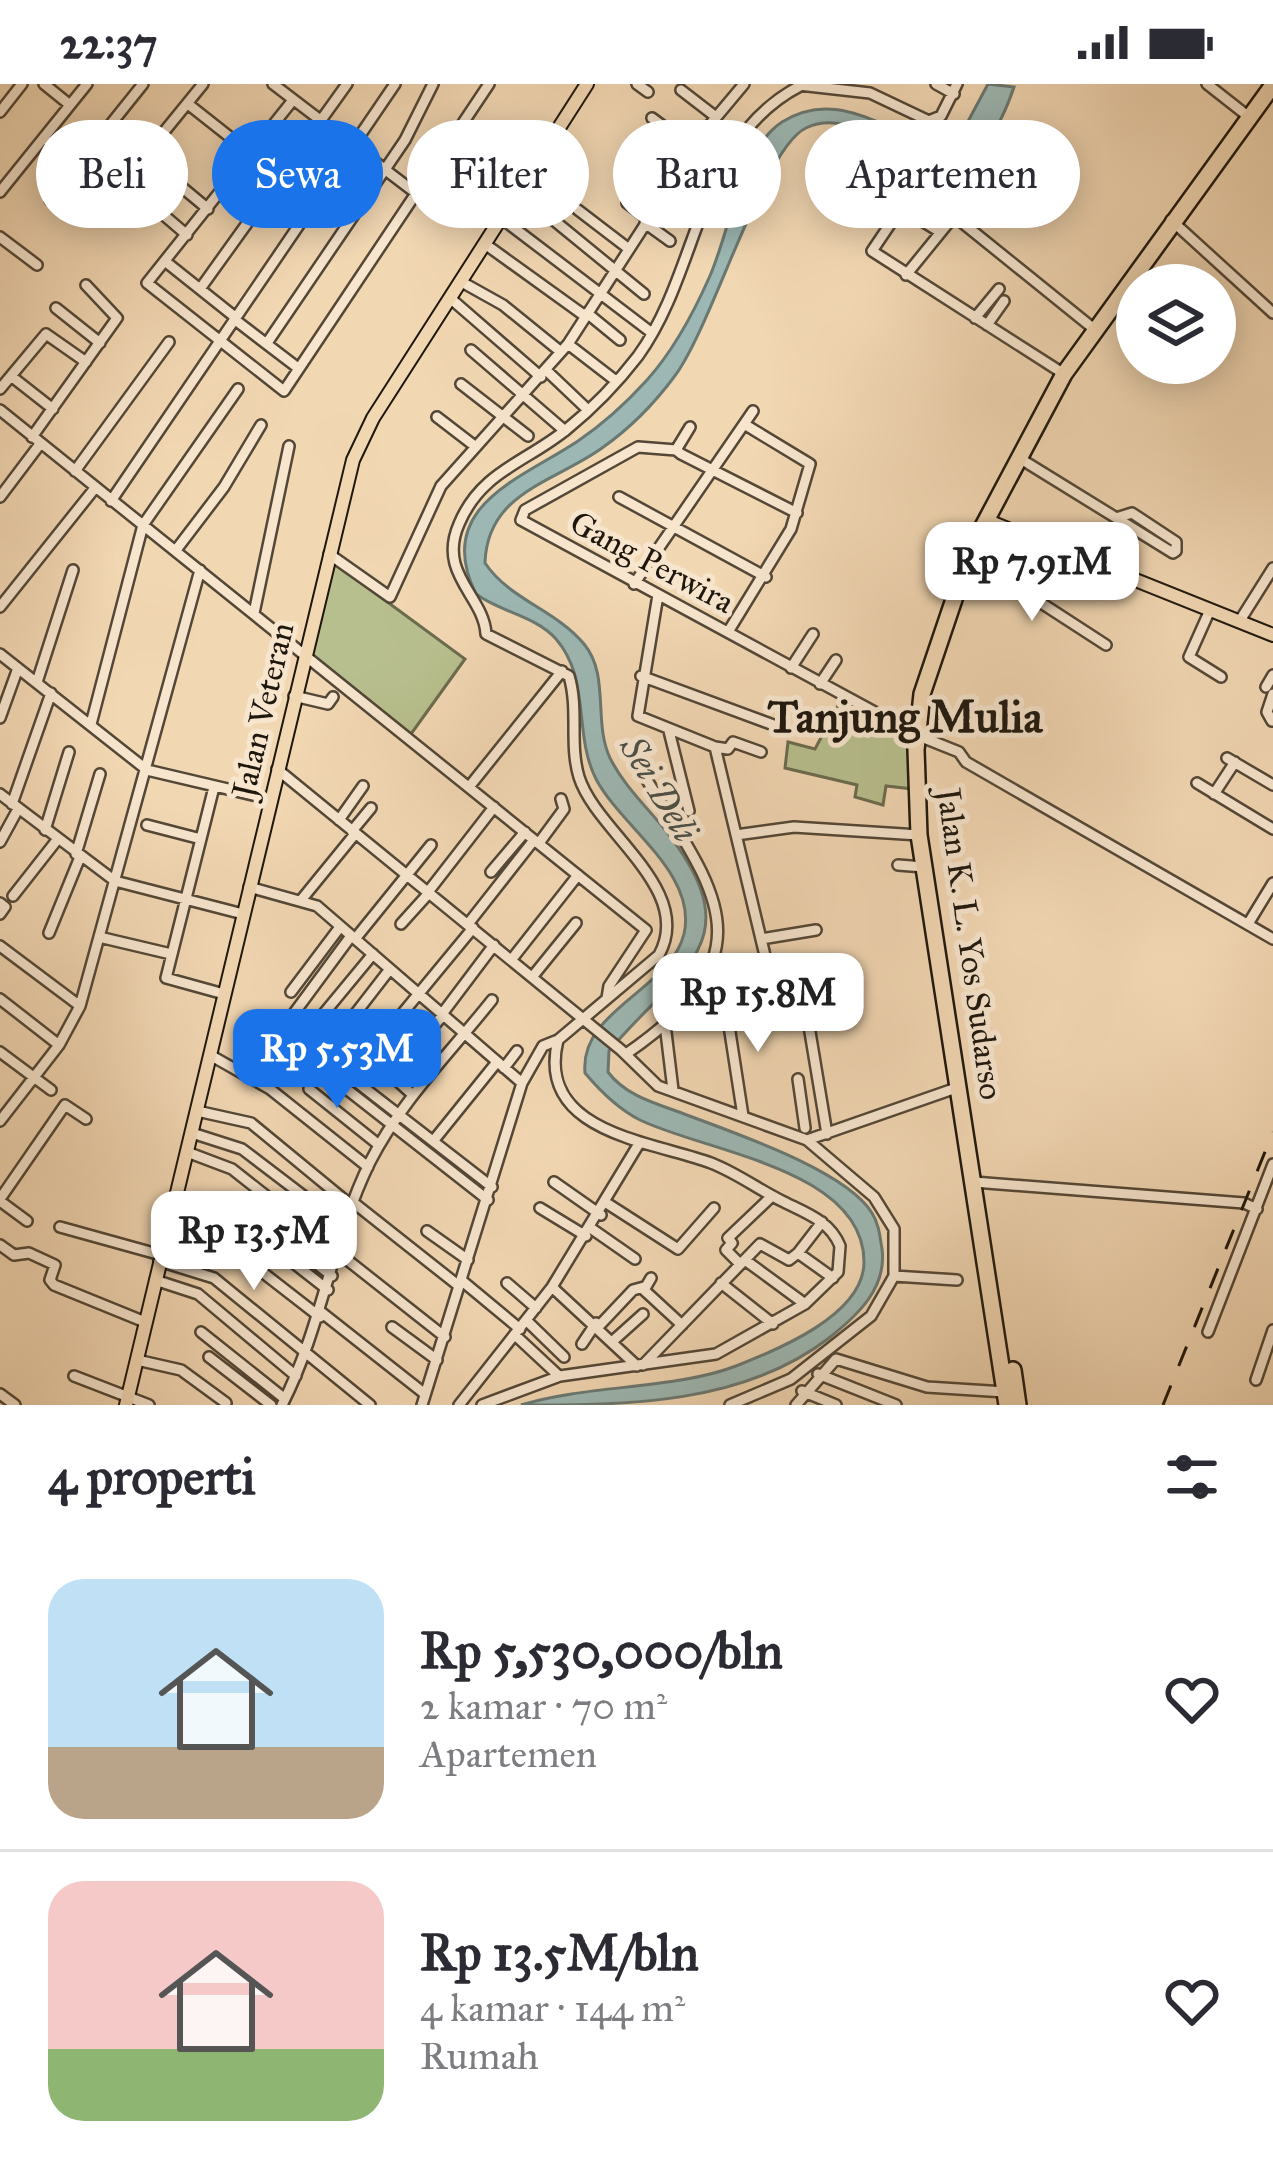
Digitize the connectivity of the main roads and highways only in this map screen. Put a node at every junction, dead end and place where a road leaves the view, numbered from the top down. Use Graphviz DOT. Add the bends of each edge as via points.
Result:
graph roads {
  1 [pos="587,84"];
  2 [pos="1273,85"];
  3 [pos="1273,98"];
  4 [pos="1174,222"];
  5 [pos="1100,326"];
  6 [pos="989,521"];
  7 [pos="1273,635"];
  8 [pos="921,736"];
  9 [pos="978,1182"];
  10 [pos="1010,1401"];
  11 [pos="127,1402"];
  1 -- 11 [label="main road, Jalan Veteran" via="363,437 328,553"];
  2 -- 4 [label="highway, Jalan K. L. Yos Sudarso"];
  3 -- 4 [label="highway, Jalan K. L. Yos Sudarso"];
  4 -- 5 [label="highway, Jalan K. L. Yos Sudarso"];
  5 -- 6 [label="highway, Jalan K. L. Yos Sudarso"];
  5 -- 6 [label="highway, Jalan K. L. Yos Sudarso" via="1064,374"];
  6 -- 7 [label="main road"];
  6 -- 8 [label="highway, Jalan K. L. Yos Sudarso" via="938,659"];
  6 -- 8 [label="highway, Jalan K. L. Yos Sudarso" via="936,639"];
  8 -- 9 [label="highway, Jalan K. L. Yos Sudarso" via="922,802"];
  8 -- 9 [label="highway, Jalan K. L. Yos Sudarso" via="919,835"];
  9 -- 10 [label="highway, Jalan K. L. Yos Sudarso"];
}
